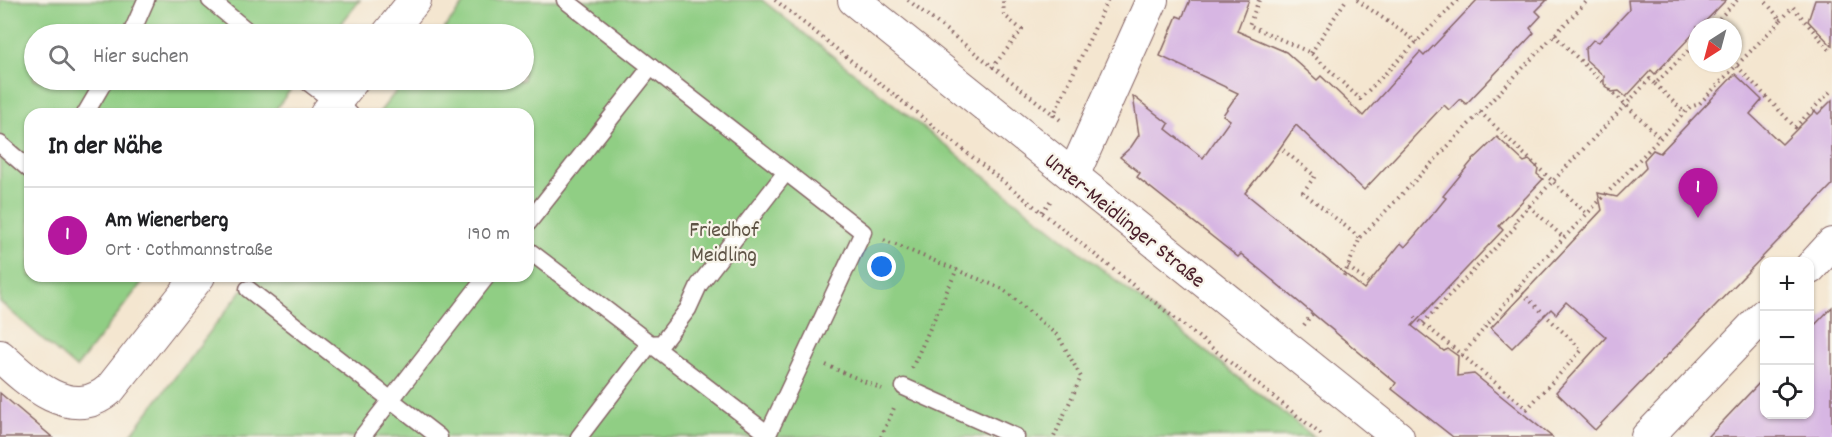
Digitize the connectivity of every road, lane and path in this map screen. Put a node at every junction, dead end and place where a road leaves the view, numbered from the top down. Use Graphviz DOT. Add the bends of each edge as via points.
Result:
graph roads {
  1 [pos="146,0"];
  2 [pos="210,0"];
  3 [pos="415,0"];
  4 [pos="565,0"];
  5 [pos="775,0"];
  6 [pos="854,0"];
  7 [pos="908,0"];
  8 [pos="1003,0"];
  9 [pos="1108,0"];
  10 [pos="1152,0"];
  11 [pos="1259,0"];
  12 [pos="1346,0"];
  13 [pos="1357,0"];
  14 [pos="1458,0"];
  15 [pos="1588,0"];
  16 [pos="1737,0"];
  17 [pos="1764,0"];
  18 [pos="1720,18"];
  19 [pos="1781,20"];
  20 [pos="135,24"];
  21 [pos="239,24"];
  22 [pos="396,24"];
  23 [pos="1554,35"];
  24 [pos="1418,42"];
  25 [pos="1688,51"];
  26 [pos="1311,53"];
  27 [pos="1832,53"];
  28 [pos="1742,61"];
  29 [pos="651,67"];
  30 [pos="993,67"];
  31 [pos="1742,71"];
  32 [pos="1731,72"];
  33 [pos="1655,84"];
  34 [pos="99,90"];
  35 [pos="321,90"];
  36 [pos="1832,90"];
  37 [pos="971,94"];
  38 [pos="341,103"];
  39 [pos="1627,104"];
  40 [pos="89,108"];
  41 [pos="1480,112"];
  42 [pos="1684,112"];
  43 [pos="1660,138"];
  44 [pos="0,144"];
  45 [pos="1283,150"];
  46 [pos="24,165"];
  47 [pos="786,172"];
  48 [pos="1073,176"];
  49 [pos="1553,181"];
  50 [pos="1529,206"];
  51 [pos="1587,214"];
  52 [pos="534,215"];
  53 [pos="863,232"];
  54 [pos="1360,238"];
  55 [pos="1564,238"];
  56 [pos="1832,244"];
  57 [pos="534,255"];
  58 [pos="1814,263"];
  59 [pos="1348,267"];
  60 [pos="957,269"];
  61 [pos="1344,276"];
  62 [pos="194,282"];
  63 [pos="482,282"];
  64 [pos="1368,282"];
  65 [pos="248,289"];
  66 [pos="1518,289"];
  67 [pos="1415,317"];
  68 [pos="1760,319"];
  69 [pos="1423,323"];
  70 [pos="650,344"];
  71 [pos="1462,355"];
  72 [pos="0,356"];
  73 [pos="805,356"];
  74 [pos="902,391"];
  75 [pos="391,399"];
  76 [pos="767,435"];
  77 [pos="362,437"];
  78 [pos="439,437"];
  79 [pos="579,437"];
  80 [pos="881,437"];
  81 [pos="1016,437"];
  82 [pos="1054,437"];
  83 [pos="1324,437"];
  84 [pos="1398,437"];
  85 [pos="1647,437"];
  1 -- 20 [label="lane"];
  2 -- 21 [label="lane"];
  3 -- 22 [label="street"];
  4 -- 29 [label="lane"];
  5 -- 83 [label="path"];
  6 -- 37 [label="street, Unter-Meidlinger Straße"];
  7 -- 30 [label="path"];
  8 -- 30 [label="path" via="1004,15 1022,30"];
  9 -- 30 [label="path" via="1054,115"];
  10 -- 48 [label="street"];
  11 -- 26 [label="path" via="1249,25"];
  12 -- 26 [label="path"];
  13 -- 24 [label="path"];
  14 -- 24 [label="path"];
  15 -- 23 [label="path"];
  16 -- 18 [label="path"];
  17 -- 19 [label="path"];
  19 -- 27 [label="path" via="1793,7"];
  19 -- 28 [label="path"];
  23 -- 39 [label="path"];
  23 -- 41 [label="path"];
  24 -- 26 [label="path" via="1360,99"];
  25 -- 33 [label="path"];
  29 -- 47 [label="lane"];
  29 -- 52 [label="lane"];
  30 -- 37 [label="path"];
  31 -- 36 [label="path" via="1795,127"];
  32 -- 42 [label="path" via="1699,104"];
  33 -- 39 [label="path" via="1650,79"];
  33 -- 42 [label="path"];
  34 -- 40 [label="lane"];
  35 -- 38 [label="lane"];
  37 -- 48 [label="street, Unter-Meidlinger Straße"];
  39 -- 43 [label="path"];
  39 -- 49 [label="path"];
  41 -- 49 [label="path"];
  41 -- 54 [label="path"];
  42 -- 43 [label="path"];
  43 -- 51 [label="path"];
  44 -- 46 [label="lane"];
  45 -- 54 [label="path" via="1315,176 1303,192"];
  47 -- 53 [label="lane"];
  47 -- 70 [label="lane" via="699,285 688,309 662,343"];
  48 -- 84 [label="street, Unter-Meidlinger Straße"];
  49 -- 50 [label="path"];
  49 -- 51 [label="path"];
  50 -- 55 [label="path"];
  50 -- 69 [label="path" via="1514,222 1517,225"];
  51 -- 55 [label="path"];
  53 -- 60 [label="path"];
  53 -- 73 [label="lane"];
  54 -- 59 [label="path"];
  55 -- 66 [label="path"];
  56 -- 58 [label="street"];
  57 -- 70 [label="lane"];
  59 -- 61 [label="path"];
  59 -- 64 [label="path"];
  60 -- 74 [label="path"];
  60 -- 82 [label="path" via="1003,289 1059,337 1081,377"];
  62 -- 72 [label="street" via="110,389 92,401 52,396 34,386"];
  63 -- 75 [label="lane"];
  65 -- 75 [label="lane"];
  66 -- 71 [label="path"];
  66 -- 71 [label="path" via="1582,350 1527,409"];
  67 -- 69 [label="path"];
  68 -- 85 [label="street"];
  69 -- 71 [label="path"];
  70 -- 76 [label="lane"];
  70 -- 79 [label="lane"];
  73 -- 74 [label="path"];
  73 -- 76 [label="lane"];
  74 -- 80 [label="path"];
  74 -- 81 [label="lane"];
  75 -- 77 [label="lane"];
  75 -- 78 [label="lane"];
}
